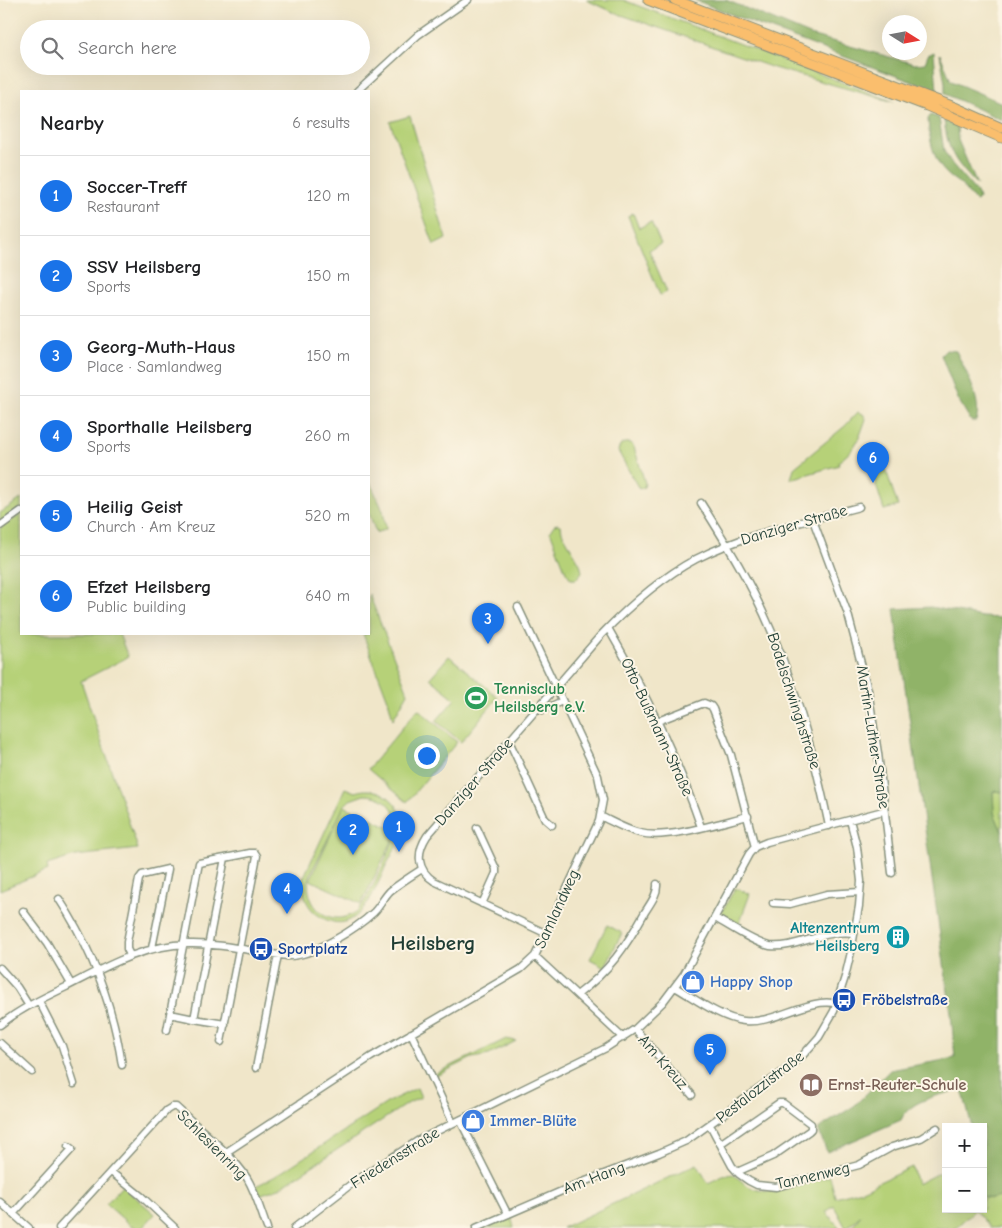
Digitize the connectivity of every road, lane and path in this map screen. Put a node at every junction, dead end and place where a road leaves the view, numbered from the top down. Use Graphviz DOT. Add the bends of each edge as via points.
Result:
graph roads {
  1 [pos="468,0"];
  2 [pos="648,0"];
  3 [pos="675,0"];
  4 [pos="358,90"];
  5 [pos="944,108"];
  6 [pos="1002,128"];
  7 [pos="1002,138"];
  8 [pos="701,504"];
  9 [pos="859,507"];
  10 [pos="20,512"];
  11 [pos="812,520"];
  12 [pos="0,526"];
  13 [pos="727,545"];
  14 [pos="518,607"];
  15 [pos="608,628"];
  16 [pos="556,687"];
  17 [pos="562,701"];
  18 [pos="538,708"];
  19 [pos="658,721"];
  20 [pos="509,741"];
  21 [pos="884,811"];
  22 [pos="600,816"];
  23 [pos="748,816"];
  24 [pos="850,820"];
  25 [pos="552,825"];
  26 [pos="829,826"];
  27 [pos="700,827"];
  28 [pos="477,828"];
  29 [pos="755,847"];
  30 [pos="225,858"];
  31 [pos="422,868"];
  32 [pos="892,873"];
  33 [pos="656,884"];
  34 [pos="860,892"];
  35 [pos="59,900"];
  36 [pos="773,903"];
  37 [pos="482,904"];
  38 [pos="23,911"];
  39 [pos="715,918"];
  40 [pos="545,933"];
  41 [pos="854,933"];
  42 [pos="184,944"];
  43 [pos="209,944"];
  44 [pos="152,948"];
  45 [pos="238,949"];
  46 [pos="130,955"];
  47 [pos="278,955"];
  48 [pos="535,956"];
  49 [pos="0,968"];
  50 [pos="96,972"];
  51 [pos="71,984"];
  52 [pos="675,987"];
  53 [pos="577,995"];
  54 [pos="39,1001"];
  55 [pos="837,1004"];
  56 [pos="29,1006"];
  57 [pos="170,1014"];
  58 [pos="194,1019"];
  59 [pos="225,1024"];
  60 [pos="0,1025"];
  61 [pos="635,1029"];
  62 [pos="167,1030"];
  63 [pos="410,1034"];
  64 [pos="623,1038"];
  65 [pos="221,1042"];
  66 [pos="0,1043"];
  67 [pos="122,1065"];
  68 [pos="256,1068"];
  69 [pos="32,1072"];
  70 [pos="74,1084"];
  71 [pos="692,1095"];
  72 [pos="460,1120"];
  73 [pos="453,1123"];
  74 [pos="710,1125"];
  75 [pos="937,1128"];
  76 [pos="720,1144"];
  77 [pos="68,1146"];
  78 [pos="225,1153"];
  79 [pos="111,1172"];
  80 [pos="737,1172"];
  81 [pos="0,1202"];
  82 [pos="13,1214"];
  83 [pos="507,1214"];
  84 [pos="29,1228"];
  85 [pos="59,1228"];
  86 [pos="175,1228"];
  87 [pos="267,1228"];
  88 [pos="294,1228"];
  89 [pos="476,1228"];
  1 -- 4 [label="street" via="418,35"];
  2 -- 5 [label="highway"];
  3 -- 5 [label="highway"];
  5 -- 6 [label="highway"];
  5 -- 7 [label="highway"];
  8 -- 13 [label="street, Bodelschwinghstraße"];
  9 -- 11 [label="street, Danziger Straße"];
  10 -- 12 [label="street"];
  11 -- 13 [label="street, Danziger Straße"];
  11 -- 21 [label="street, Martin-Luther-Straße" via="842,596 863,669 875,730"];
  13 -- 15 [label="street, Danziger Straße" via="669,576"];
  13 -- 26 [label="street, Bodelschwinghstraße" via="764,614 788,672 812,747"];
  14 -- 16 [label="street, Samlandweg"];
  15 -- 16 [label="street, Danziger Straße"];
  15 -- 19 [label="street, Otto-Bußmann-Straße"];
  16 -- 17 [label="street, Samlandweg"];
  16 -- 18 [label="street, Danziger Straße"];
  17 -- 18 [label="street" via="544,710"];
  17 -- 22 [label="street, Samlandweg" via="600,782 603,797"];
  18 -- 20 [label="street, Danziger Straße"];
  19 -- 23 [label="street" via="700,704 710,706 728,747"];
  19 -- 27 [label="street, Otto-Bußmann-Straße"];
  20 -- 25 [label="street" via="545,819"];
  20 -- 31 [label="street, Danziger Straße" via="427,836 420,849"];
  21 -- 24 [label="street"];
  21 -- 32 [label="street, Martin-Luther-Straße"];
  22 -- 27 [label="street" via="644,834 669,834"];
  22 -- 40 [label="street, Samlandweg"];
  23 -- 27 [label="street"];
  23 -- 29 [label="street"];
  24 -- 26 [label="street"];
  24 -- 34 [label="street, Pestalozzistraße" via="859,858"];
  26 -- 29 [label="street"];
  28 -- 37 [label="street" via="496,869"];
  29 -- 39 [label="street, Friedensstraße"];
  30 -- 42 [label="street" via="199,863"];
  30 -- 43 [label="street"];
  30 -- 45 [label="street" via="254,852 257,856"];
  31 -- 37 [label="street" via="434,881"];
  31 -- 47 [label="street" via="387,894 374,912 339,936 308,953"];
  33 -- 53 [label="street" via="657,890 617,958"];
  34 -- 36 [label="street" via="827,894 790,904"];
  34 -- 41 [label="street, Pestalozzistraße"];
  35 -- 50 [label="street" via="80,934"];
  37 -- 40 [label="street"];
  38 -- 51 [label="street" via="47,942"];
  39 -- 41 [label="street" via="770,946 830,933"];
  39 -- 52 [label="street, Friedensstraße"];
  40 -- 48 [label="street, Samlandweg"];
  41 -- 55 [label="street, Pestalozzistraße"];
  42 -- 43 [label="street"];
  42 -- 44 [label="street"];
  42 -- 57 [label="street"];
  43 -- 45 [label="street"];
  43 -- 58 [label="street"];
  44 -- 46 [label="street"];
  44 -- 46 [label="street" via="168,869 142,875 139,879 127,942"];
  45 -- 47 [label="street"];
  45 -- 59 [label="street"];
  46 -- 50 [label="street"];
  47 -- 68 [label="street"];
  48 -- 53 [label="street"];
  48 -- 63 [label="street, Samlandweg" via="521,968"];
  49 -- 56 [label="street"];
  50 -- 51 [label="street"];
  50 -- 67 [label="street" via="112,1017"];
  51 -- 54 [label="street"];
  52 -- 55 [label="street" via="726,1015 744,1021 761,1020 825,1002"];
  52 -- 61 [label="street, Friedensstraße"];
  53 -- 64 [label="street"];
  54 -- 56 [label="street"];
  54 -- 70 [label="street" via="62,1046"];
  55 -- 74 [label="street, Pestalozzistraße" via="818,1037 798,1060"];
  56 -- 60 [label="street"];
  57 -- 58 [label="street"];
  57 -- 62 [label="street"];
  58 -- 59 [label="street"];
  59 -- 65 [label="street"];
  61 -- 64 [label="street, Friedensstraße"];
  61 -- 71 [label="street, Am Kreuz"];
  63 -- 73 [label="street"];
  63 -- 78 [label="street, Samlandweg"];
  64 -- 72 [label="street, Friedensstraße"];
  66 -- 69 [label="street"];
  72 -- 73 [label="street, Friedensstraße"];
  72 -- 83 [label="street"];
  73 -- 88 [label="street, Friedensstraße" via="378,1166"];
  74 -- 76 [label="street, Tannenweg"];
  74 -- 83 [label="street, Am Hang" via="674,1147"];
  75 -- 80 [label="street, Tannenweg" via="859,1165 781,1186 757,1185"];
  76 -- 80 [label="street, Tannenweg"];
  76 -- 80 [label="street" via="779,1103 811,1124 809,1131 778,1153"];
  77 -- 82 [label="street" via="72,1149"];
  78 -- 79 [label="street, Schlesienring" via="172,1106"];
  78 -- 87 [label="street, Schlesienring" via="248,1179"];
  79 -- 85 [label="street, Schlesienring"];
  79 -- 86 [label="street"];
  81 -- 82 [label="street"];
  82 -- 84 [label="street"];
  83 -- 89 [label="street, Am Hang"];
}
